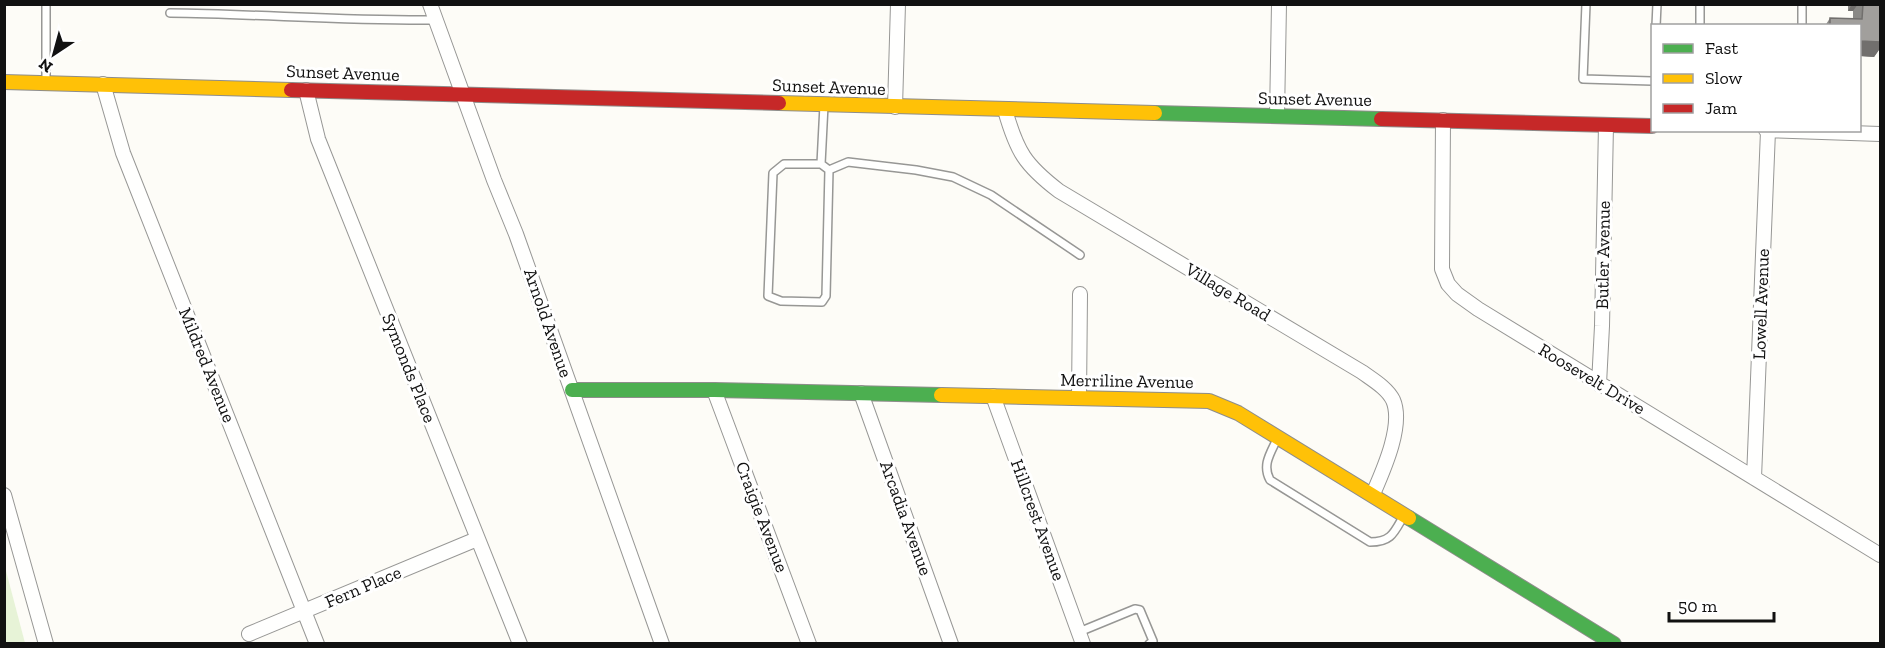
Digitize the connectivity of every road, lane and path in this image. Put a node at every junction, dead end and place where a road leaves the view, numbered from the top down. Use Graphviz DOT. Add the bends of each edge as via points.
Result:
graph roads {
  1 [pos="46,4"];
  2 [pos="430,4"];
  3 [pos="898,4"];
  4 [pos="1279,4"];
  5 [pos="1586,4"];
  6 [pos="1657,4"];
  7 [pos="1700,4"];
  8 [pos="1802,4"];
  9 [pos="170,13"];
  10 [pos="436,20"];
  11 [pos="1656,24"];
  12 [pos="1700,24"];
  13 [pos="1802,24"];
  14 [pos="1651,81"];
  15 [pos="4,82"];
  16 [pos="46,83"];
  17 [pos="103,84"];
  18 [pos="306,90"];
  19 [pos="464,95"];
  20 [pos="824,105"];
  21 [pos="895,107"];
  22 [pos="1005,110"];
  23 [pos="1277,116"];
  24 [pos="1443,120"];
  25 [pos="1606,125"];
  26 [pos="1651,125"];
  27 [pos="1767,132"];
  28 [pos="1830,132"];
  29 [pos="1881,134"];
  30 [pos="821,164"];
  31 [pos="830,170"];
  32 [pos="1080,255"];
  33 [pos="1080,294"];
  34 [pos="1599,384"];
  35 [pos="572,390"];
  36 [pos="714,390"];
  37 [pos="861,393"];
  38 [pos="993,396"];
  39 [pos="1079,398"];
  40 [pos="1278,437"];
  41 [pos="1755,478"];
  42 [pos="4,495"];
  43 [pos="1373,495"];
  44 [pos="1405,514"];
  45 [pos="477,539"];
  46 [pos="1881,555"];
  47 [pos="304,611"];
  48 [pos="249,634"];
  49 [pos="1081,638"];
  50 [pos="46,644"];
  51 [pos="317,644"];
  52 [pos="520,644"];
  53 [pos="662,644"];
  54 [pos="809,644"];
  55 [pos="951,644"];
  56 [pos="1149,644"];
  57 [pos="1614,644"];
  1 -- 16 [label="lane"];
  2 -- 10 [label="street, Arnold Avenue"];
  3 -- 21 [label="street"];
  4 -- 23 [label="street"];
  5 -- 14 [label="lane" via="1583,79"];
  6 -- 11 [label="lane"];
  7 -- 12 [label="lane"];
  8 -- 13 [label="lane"];
  9 -- 10 [label="lane"];
  10 -- 19 [label="street, Arnold Avenue"];
  15 -- 16 [label="street, Sunset Avenue"];
  16 -- 17 [label="street, Sunset Avenue"];
  17 -- 18 [label="street, Sunset Avenue"];
  17 -- 47 [label="street, Mildred Avenue" via="123,153"];
  18 -- 19 [label="street, Sunset Avenue"];
  18 -- 45 [label="street, Symonds Place" via="318,139"];
  19 -- 20 [label="street, Sunset Avenue"];
  19 -- 35 [label="street, Arnold Avenue"];
  20 -- 21 [label="street, Sunset Avenue"];
  20 -- 30 [label="lane"];
  21 -- 22 [label="street, Sunset Avenue"];
  22 -- 23 [label="street, Sunset Avenue"];
  22 -- 43 [label="street, Village Road" via="1012,136 1026,161 1059,191 1385,389 1393,400 1395,430"];
  23 -- 24 [label="street, Sunset Avenue"];
  24 -- 25 [label="street, Sunset Avenue"];
  24 -- 34 [label="street, Roosevelt Drive" via="1441,248 1442,269 1448,284 1478,309"];
  25 -- 26 [label="street, Sunset Avenue"];
  25 -- 34 [label="street, Butler Avenue"];
  27 -- 41 [label="street, Lowell Avenue"];
  28 -- 29 [label="street"];
  30 -- 31 [label="lane"];
  30 -- 31 [label="lane" via="784,164 773,173 768,296 781,301 822,302 826,296"];
  31 -- 32 [label="lane" via="848,162 953,177 991,195"];
  33 -- 39 [label="street"];
  34 -- 41 [label="street, Roosevelt Drive"];
  35 -- 36 [label="street, Merriline Avenue"];
  35 -- 53 [label="street, Arnold Avenue"];
  36 -- 37 [label="street, Merriline Avenue"];
  36 -- 54 [label="street, Craigie Avenue"];
  37 -- 38 [label="street, Merriline Avenue"];
  37 -- 55 [label="street, Arcadia Avenue"];
  38 -- 39 [label="street, Merriline Avenue"];
  38 -- 49 [label="street, Hillcrest Avenue"];
  39 -- 40 [label="street, Merriline Avenue" via="1209,401"];
  40 -- 43 [label="street, Merriline Avenue"];
  40 -- 44 [label="lane" via="1266,462 1265,472 1270,480 1370,542 1392,536"];
  41 -- 46 [label="street, Roosevelt Drive"];
  42 -- 50 [label="street"];
  43 -- 44 [label="street, Merriline Avenue"];
  44 -- 57 [label="street, Merriline Avenue"];
  45 -- 47 [label="street, Fern Place"];
  45 -- 52 [label="street, Symonds Place"];
  47 -- 48 [label="street, Fern Place"];
  47 -- 51 [label="street, Mildred Avenue"];
  49 -- 56 [label="lane" via="1135,609 1140,610 1153,641"];
}
